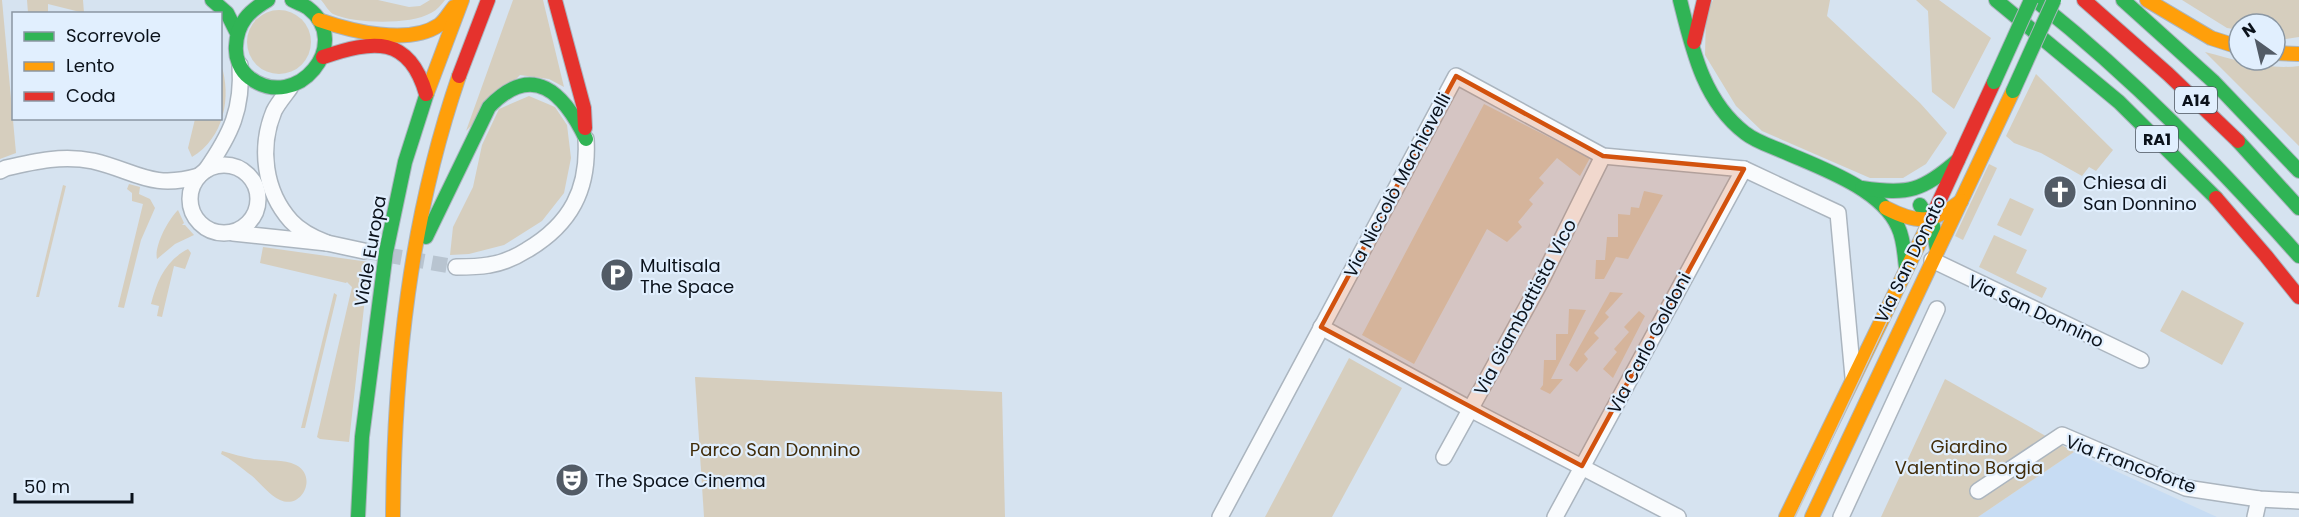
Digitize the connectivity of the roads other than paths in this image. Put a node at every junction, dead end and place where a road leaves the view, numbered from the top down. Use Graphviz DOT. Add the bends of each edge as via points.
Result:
graph roads {
  1 [pos="212,0"];
  2 [pos="268,0"];
  3 [pos="292,0"];
  4 [pos="459,0"];
  5 [pos="488,0"];
  6 [pos="555,0"];
  7 [pos="1680,0"];
  8 [pos="1704,0"];
  9 [pos="1978,0"];
  10 [pos="1996,0"];
  11 [pos="2033,0"];
  12 [pos="2054,0"];
  13 [pos="2084,0"];
  14 [pos="2123,0"];
  15 [pos="2147,0"];
  16 [pos="319,20"];
  17 [pos="236,31"];
  18 [pos="2227,43"];
  19 [pos="1693,50"];
  20 [pos="323,57"];
  21 [pos="2067,58"];
  22 [pos="240,64"];
  23 [pos="290,88"];
  24 [pos="426,94"];
  25 [pos="586,139"];
  26 [pos="264,147"];
  27 [pos="1603,156"];
  28 [pos="1958,160"];
  29 [pos="1744,169"];
  30 [pos="0,171"];
  31 [pos="2299,171"];
  32 [pos="203,173"];
  33 [pos="166,182"];
  34 [pos="1859,187"];
  35 [pos="257,188"];
  36 [pos="1893,193"];
  37 [pos="1960,201"];
  38 [pos="190,207"];
  39 [pos="1886,208"];
  40 [pos="2299,208"];
  41 [pos="1931,219"];
  42 [pos="233,232"];
  43 [pos="327,243"];
  44 [pos="364,251"];
  45 [pos="1935,255"];
  46 [pos="2299,256"];
  47 [pos="456,267"];
  48 [pos="1906,267"];
  49 [pos="408,290"];
  50 [pos="2299,297"];
  51 [pos="1937,309"];
  52 [pos="1321,327"];
  53 [pos="2141,360"];
  54 [pos="1853,377"];
  55 [pos="1470,409"];
  56 [pos="1444,457"];
  57 [pos="1582,466"];
  58 [pos="1978,491"];
  59 [pos="2259,499"];
  60 [pos="2299,501"];
  61 [pos="358,517"];
  62 [pos="393,517"];
  63 [pos="1220,517"];
  64 [pos="1555,517"];
  65 [pos="1678,517"];
  66 [pos="1786,517"];
  67 [pos="1812,517"];
  68 [pos="1841,517"];
  69 [pos="2255,517"];
  1 -- 17 [label="main road" via="226,13"];
  2 -- 17 [label="main road" via="253,7"];
  3 -- 16 [label="main road" via="306,6"];
  4 -- 16 [label="main road" via="438,26 425,32 358,33"];
  4 -- 24 [label="main road, Viale Europa"];
  5 -- 49 [label="main road" via="437,146"];
  6 -- 25 [label="main road" via="584,108"];
  7 -- 19 [label="main road"];
  8 -- 19 [label="main road"];
  9 -- 21 [label="main road"];
  10 -- 21 [label="main road, RA1"];
  11 -- 28 [label="main road, Via San Donato, bridge"];
  11 -- 46 [label="main road, A14" via="2064,22 2207,154"];
  12 -- 37 [label="main road, Via San Donato, bridge"];
  13 -- 40 [label="main road, A14" via="2230,132"];
  14 -- 31 [label="main road" via="2228,97"];
  15 -- 18 [label="main road" via="2201,33"];
  16 -- 20 [label="main road" via="325,38"];
  17 -- 22 [label="main road" via="235,50"];
  19 -- 34 [label="main road" via="1712,98 1730,122 1746,134"];
  20 -- 23 [label="main road" via="310,77"];
  20 -- 24 [label="main road" via="361,45 386,47 411,61"];
  21 -- 50 [label="main road, RA1" via="2184,166"];
  22 -- 23 [label="main road" via="263,86"];
  22 -- 32 [label="street" via="235,121 221,151"];
  23 -- 26 [label="street" via="275,108"];
  24 -- 61 [label="main road, Viale Europa" via="404,166 384,265 363,422"];
  25 -- 47 [label="street" via="585,177 571,212 554,230 516,257 490,265"];
  25 -- 49 [label="main road" via="574,115 553,92 528,85 504,92 489,107 445,195"];
  26 -- 35 [label="street"];
  26 -- 43 [label="street" via="280,206 300,229"];
  27 -- 29 [label="street, Via Niccolò Machiavelli"];
  27 -- 52 [label="street, Via Niccolò Machiavelli" via="1456,76"];
  27 -- 55 [label="street, Via Giambattista Vico" via="1540,283"];
  28 -- 36 [label="main road" via="1924,187"];
  28 -- 41 [label="main road, Via San Donato"];
  29 -- 54 [label="street, Via Niccolò Machiavelli" via="1838,213"];
  29 -- 57 [label="street, Via Carlo Goldoni"];
  30 -- 33 [label="street" via="58,157 93,161"];
  32 -- 33 [label="street"];
  32 -- 35 [label="street" via="222,165 233,166 251,178"];
  32 -- 38 [label="street" via="191,190"];
  33 -- 38 [label="street" via="179,191"];
  34 -- 36 [label="main road"];
  34 -- 39 [label="main road"];
  35 -- 42 [label="street" via="259,199 252,220"];
  36 -- 41 [label="main road" via="1914,201"];
  37 -- 41 [label="main road"];
  37 -- 45 [label="main road, Via San Donato"];
  38 -- 42 [label="street" via="204,227 222,234"];
  39 -- 41 [label="main road" via="1913,221"];
  39 -- 48 [label="main road" via="1901,234"];
  41 -- 45 [label="main road" via="1936,236"];
  41 -- 48 [label="main road, Via San Donato"];
  42 -- 43 [label="street"];
  43 -- 44 [label="street"];
  45 -- 53 [label="street, Via San Donnino"];
  45 -- 67 [label="main road, Via San Donato"];
  48 -- 54 [label="main road, Via San Donato"];
  49 -- 62 [label="main road" via="396,390"];
  51 -- 68 [label="street"];
  52 -- 55 [label="street"];
  52 -- 63 [label="street, Via Niccolò Machiavelli"];
  54 -- 66 [label="main road, Via San Donato"];
  55 -- 56 [label="street, Via Giambattista Vico"];
  55 -- 57 [label="street"];
  57 -- 64 [label="street, Via Carlo Goldoni"];
  57 -- 65 [label="street"];
  58 -- 59 [label="street, Via Francoforte" via="2062,435 2186,488"];
  59 -- 60 [label="street, Via Francoforte"];
  59 -- 69 [label="street"];
}
